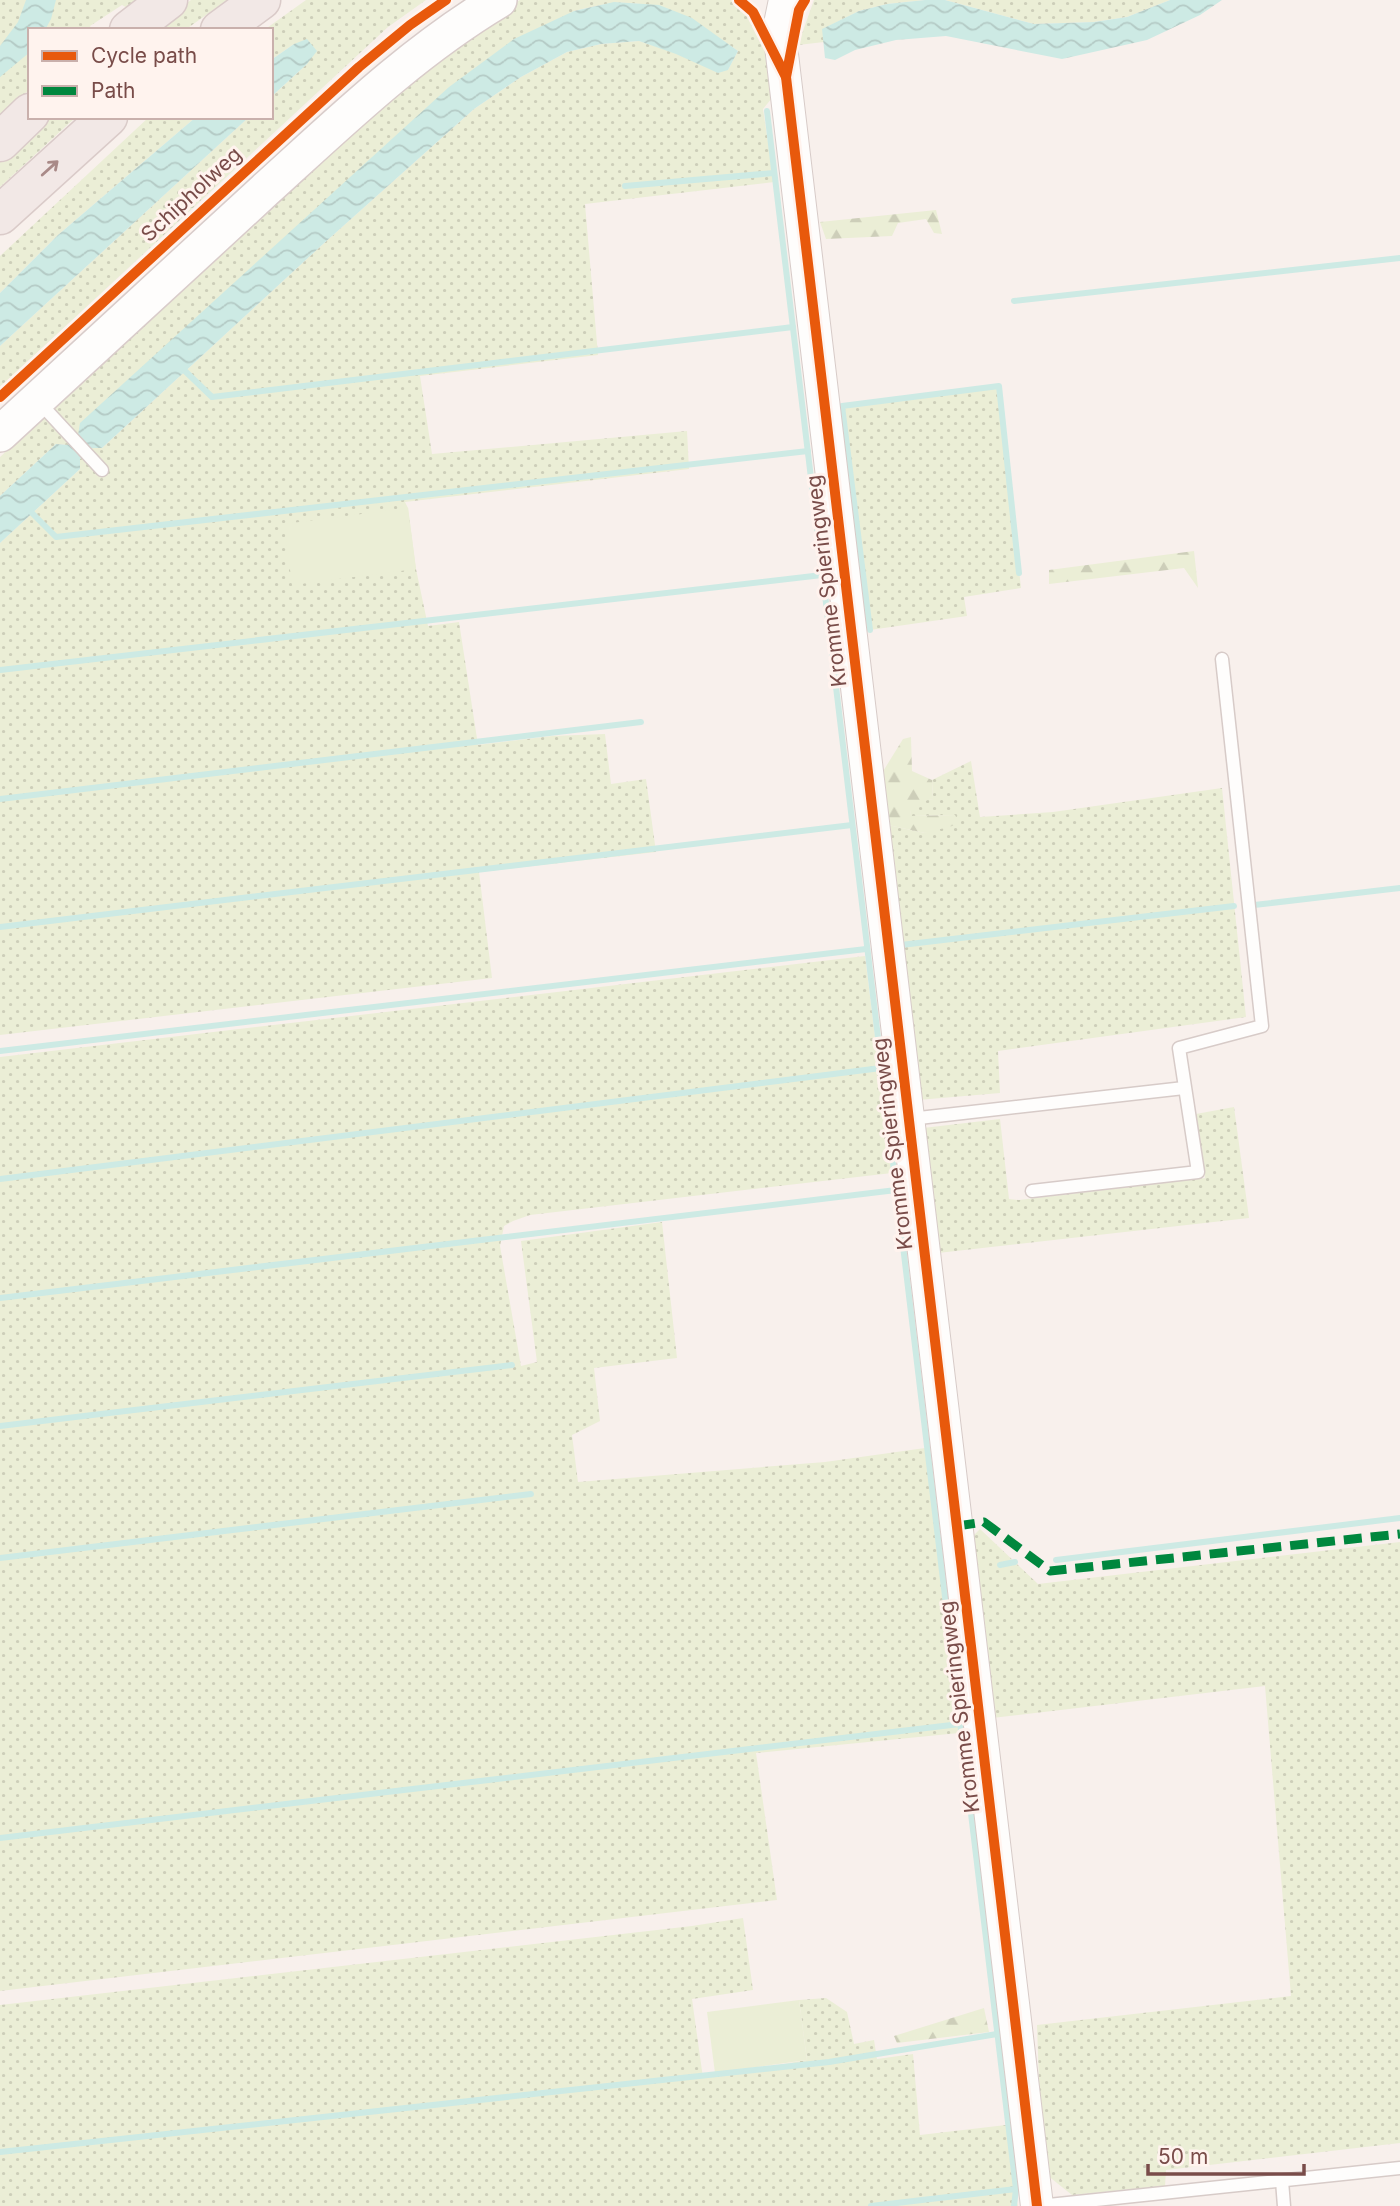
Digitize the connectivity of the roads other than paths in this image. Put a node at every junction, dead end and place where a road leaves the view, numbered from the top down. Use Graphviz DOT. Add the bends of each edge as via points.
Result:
graph roads {
  1 [pos="168,0"];
  2 [pos="261,0"];
  3 [pos="499,0"];
  4 [pos="762,0"];
  5 [pos="782,15"];
  6 [pos="132,28"];
  7 [pos="222,28"];
  8 [pos="28,115"];
  9 [pos="106,119"];
  10 [pos="0,142"];
  11 [pos="0,215"];
  12 [pos="37,400"];
  13 [pos="0,434"];
  14 [pos="102,470"];
  15 [pos="1223,659"];
  16 [pos="1184,1088"];
  17 [pos="909,1119"];
  18 [pos="1032,1191"];
  19 [pos="1400,2168"];
  20 [pos="1282,2181"];
  21 [pos="1038,2206"];
  22 [pos="1284,2206"];
  1 -- 6 [label="highway"];
  2 -- 7 [label="highway"];
  3 -- 12 [label="main road" via="425,49 351,112"];
  4 -- 5 [label="street, Kromme Spieringweg"];
  5 -- 17 [label="street, Kromme Spieringweg"];
  8 -- 10 [label="highway"];
  11 -- 9 [label="highway, one-way"];
  12 -- 13 [label="main road"];
  12 -- 14 [label="lane"];
  15 -- 16 [label="lane" via="1262,1026 1179,1048"];
  16 -- 17 [label="lane, Kromme Spieringweg"];
  16 -- 18 [label="lane" via="1198,1172"];
  17 -- 21 [label="street, Kromme Spieringweg"];
  19 -- 20 [label="lane"];
  20 -- 21 [label="lane"];
  20 -- 22 [label="lane"];
}
